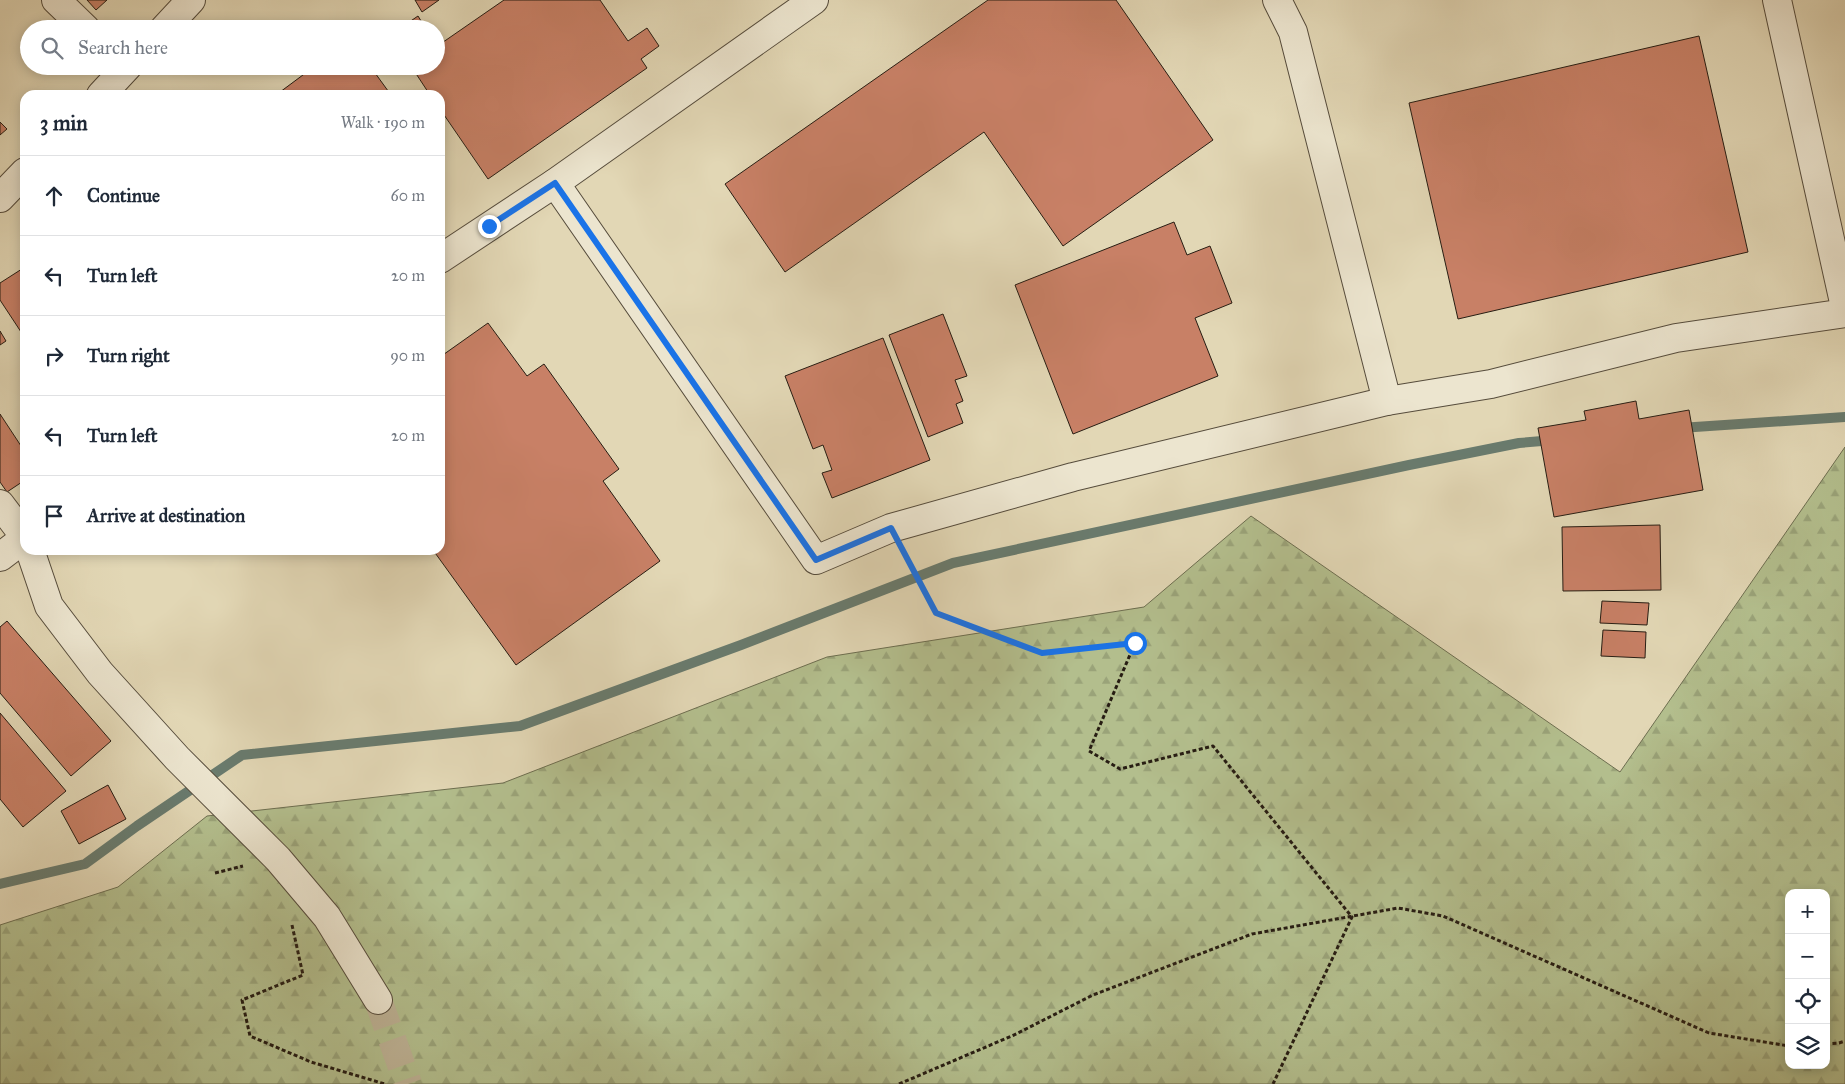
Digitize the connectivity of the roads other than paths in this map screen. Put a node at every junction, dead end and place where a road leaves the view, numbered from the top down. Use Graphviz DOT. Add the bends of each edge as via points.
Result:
graph roads {
  1 [pos="56,0"];
  2 [pos="191,0"];
  3 [pos="814,0"];
  4 [pos="1277,0"];
  5 [pos="1777,0"];
  6 [pos="77,20"];
  7 [pos="172,20"];
  8 [pos="119,75"];
  9 [pos="105,90"];
  10 [pos="555,183"];
  11 [pos="445,255"];
  12 [pos="1845,307"];
  13 [pos="1845,313"];
  14 [pos="1387,401"];
  15 [pos="0,504"];
  16 [pos="20,531"];
  17 [pos="20,542"];
  18 [pos="32,555"];
  19 [pos="0,557"];
  20 [pos="378,1000"];
  1 -- 6 [label="street"];
  2 -- 7 [label="street"];
  3 -- 10 [label="street"];
  4 -- 14 [label="street" via="1293,32"];
  5 -- 12 [label="street"];
  8 -- 9 [label="street"];
  10 -- 11 [label="street"];
  10 -- 14 [label="street" via="816,560 891,528 1072,478"];
  13 -- 14 [label="street" via="1676,338 1491,384"];
  15 -- 16 [label="street"];
  17 -- 19 [label="street"];
  18 -- 20 [label="street" via="49,606 100,673 186,767 278,859 328,917"];
}
